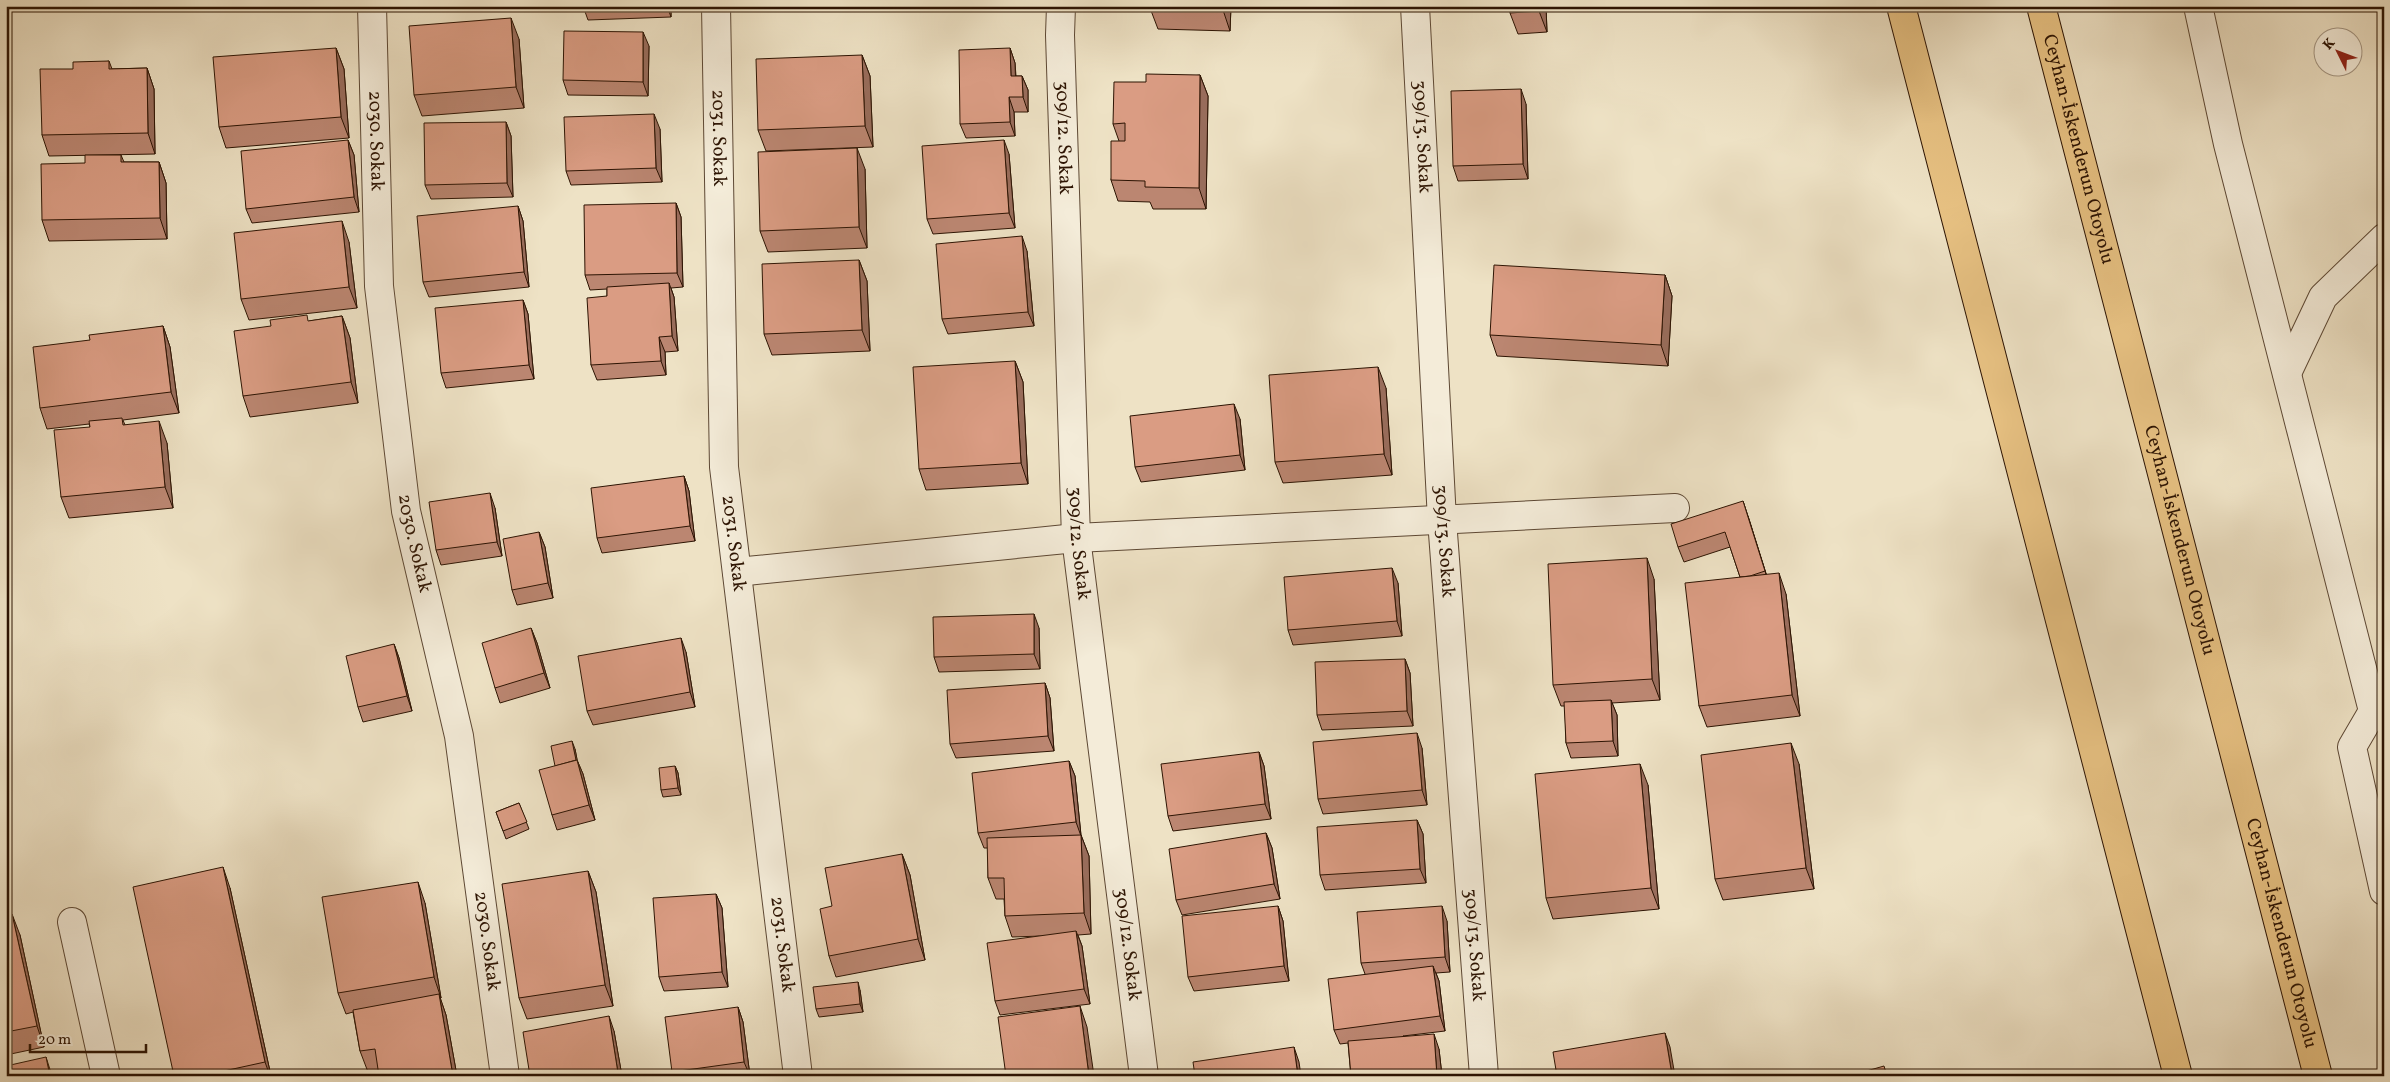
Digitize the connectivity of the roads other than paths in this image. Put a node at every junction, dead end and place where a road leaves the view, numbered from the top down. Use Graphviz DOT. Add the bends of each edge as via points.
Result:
graph roads {
  1 [pos="372,6"];
  2 [pos="716,6"];
  3 [pos="1061,6"];
  4 [pos="1415,6"];
  5 [pos="1901,6"];
  6 [pos="2041,6"];
  7 [pos="2198,6"];
  8 [pos="2384,238"];
  9 [pos="2287,373"];
  10 [pos="1675,508"];
  11 [pos="1442,520"];
  12 [pos="1076,538"];
  13 [pos="737,572"];
  14 [pos="2378,710"];
  15 [pos="2384,891"];
  16 [pos="72,922"];
  17 [pos="106,1076"];
  18 [pos="505,1076"];
  19 [pos="798,1076"];
  20 [pos="1144,1076"];
  21 [pos="1484,1076"];
  22 [pos="2178,1076"];
  23 [pos="2318,1076"];
  1 -- 18 [label="street, 2030. Sokak" via="379,286 406,511 458,736"];
  2 -- 13 [label="street, 2031. Sokak" via="724,467"];
  3 -- 12 [label="street, 309/12. Sokak"];
  4 -- 11 [label="street, 309/13. Sokak"];
  5 -- 22 [label="highway"];
  6 -- 23 [label="highway, Ceyhan-İskenderun Otoyolu"];
  7 -- 9 [label="street" via="2228,144"];
  8 -- 9 [label="street" via="2323,297"];
  9 -- 14 [label="street"];
  10 -- 11 [label="street"];
  11 -- 12 [label="street"];
  11 -- 21 [label="street, 309/13. Sokak"];
  12 -- 13 [label="street"];
  12 -- 20 [label="street, 309/12. Sokak"];
  13 -- 19 [label="street, 2031. Sokak"];
  14 -- 15 [label="street" via="2352,747"];
  16 -- 17 [label="street"];
}
